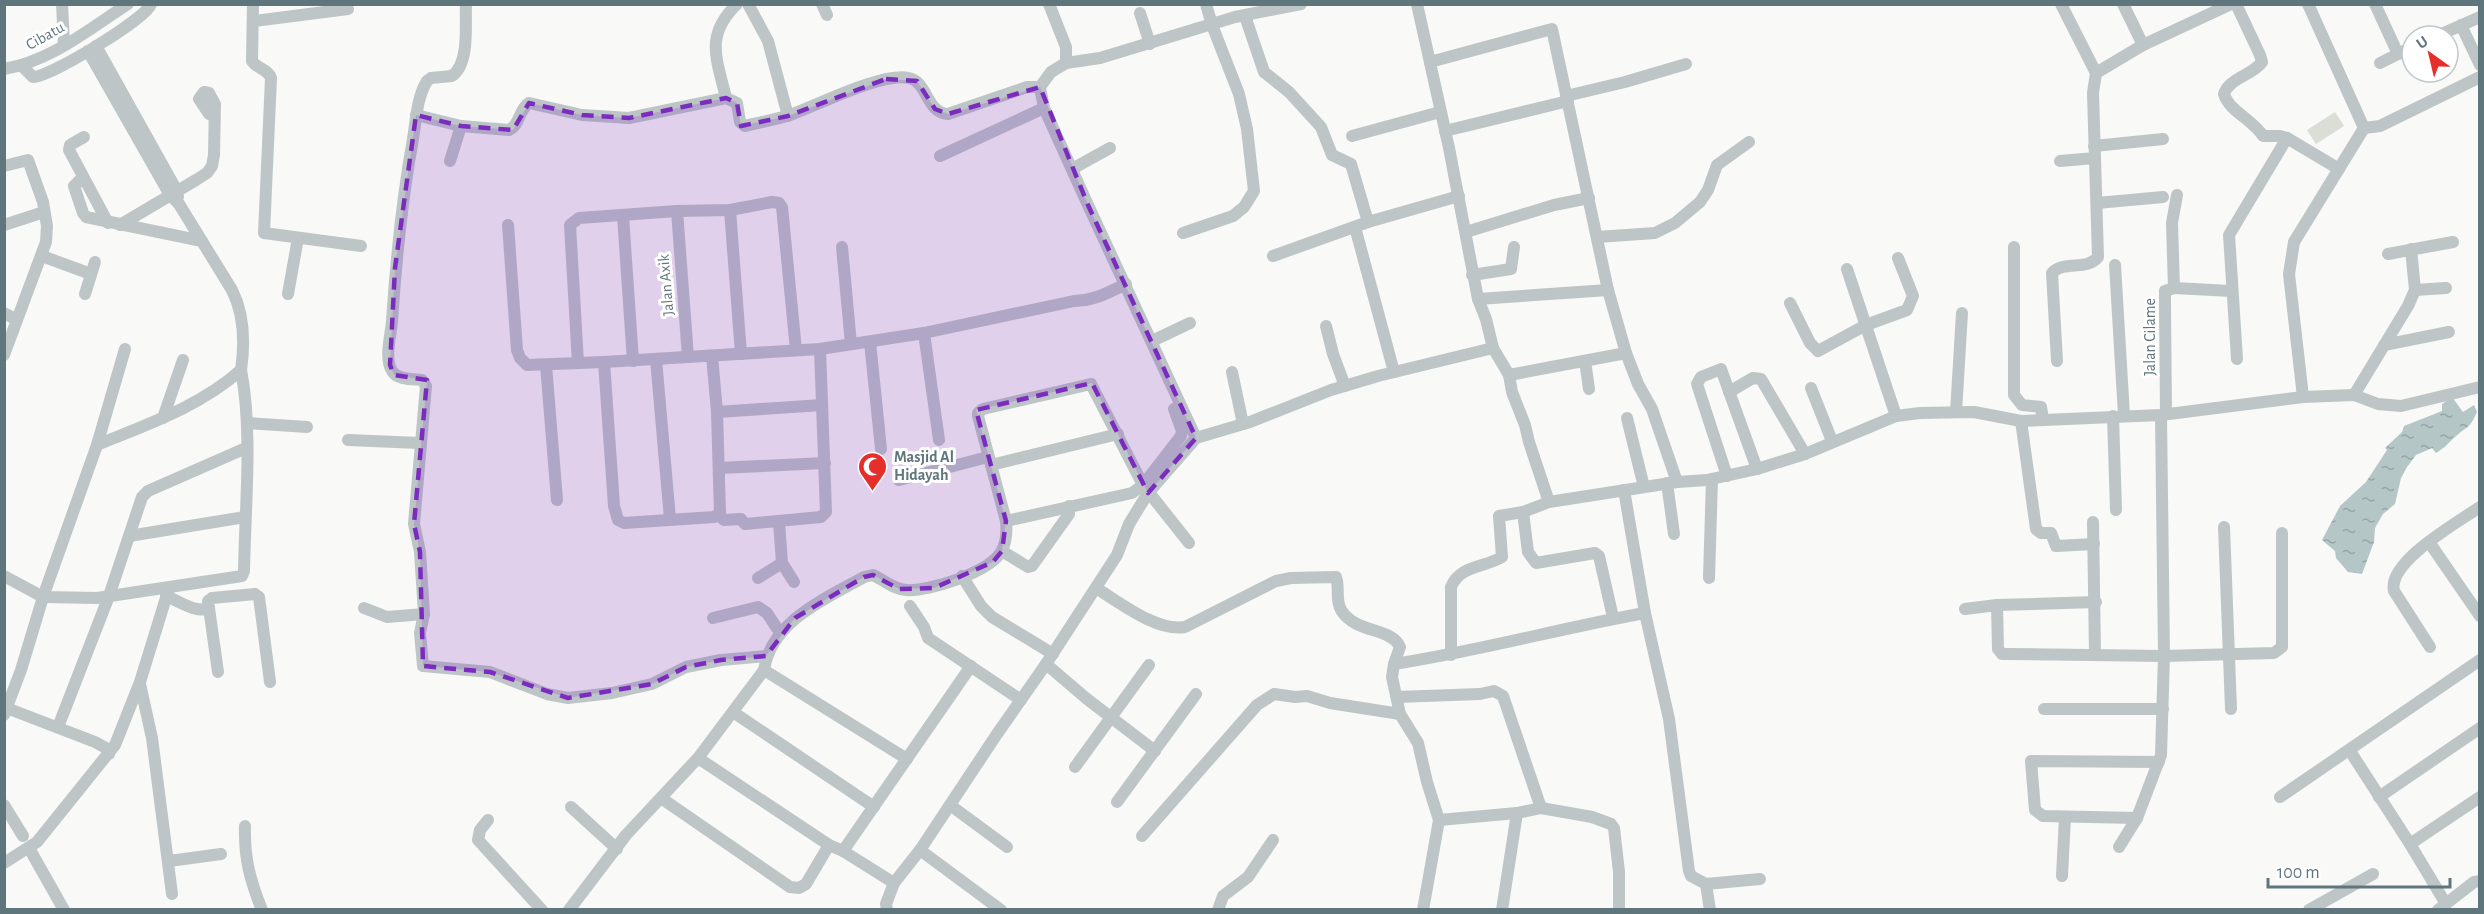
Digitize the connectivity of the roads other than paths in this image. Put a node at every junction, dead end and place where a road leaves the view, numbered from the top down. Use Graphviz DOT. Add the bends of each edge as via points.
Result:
graph roads {
  1 [pos="62,4"];
  2 [pos="128,4"];
  3 [pos="151,4"];
  4 [pos="253,4"];
  5 [pos="466,4"];
  6 [pos="737,4"];
  7 [pos="748,4"];
  8 [pos="1049,4"];
  9 [pos="1206,4"];
  10 [pos="1301,4"];
  11 [pos="1418,4"];
  12 [pos="2061,4"];
  13 [pos="2123,4"];
  14 [pos="2233,4"];
  15 [pos="2308,4"];
  16 [pos="2375,5"];
  17 [pos="348,9"];
  18 [pos="1140,13"];
  19 [pos="1245,16"];
  20 [pos="2480,17"];
  21 [pos="254,21"];
  22 [pos="1212,25"];
  23 [pos="2461,26"];
  24 [pos="1150,44"];
  25 [pos="64,45"];
  26 [pos="2143,45"];
  27 [pos="92,49"];
  28 [pos="2398,54"];
  29 [pos="1430,62"];
  30 [pos="1066,63"];
  31 [pos="2380,63"];
  32 [pos="1686,64"];
  33 [pos="2480,65"];
  34 [pos="22,66"];
  35 [pos="4,69"];
  36 [pos="2096,73"];
  37 [pos="2480,76"];
  38 [pos="1040,87"];
  39 [pos="726,98"];
  40 [pos="1567,98"];
  41 [pos="1044,108"];
  42 [pos="1440,112"];
  43 [pos="416,115"];
  44 [pos="788,116"];
  45 [pos="215,117"];
  46 [pos="462,126"];
  47 [pos="2364,128"];
  48 [pos="1445,131"];
  49 [pos="1352,136"];
  50 [pos="84,137"];
  51 [pos="2287,138"];
  52 [pos="2163,139"];
  53 [pos="1749,142"];
  54 [pos="1110,148"];
  55 [pos="2095,152"];
  56 [pos="940,156"];
  57 [pos="450,161"];
  58 [pos="2060,161"];
  59 [pos="4,166"];
  60 [pos="1072,169"];
  61 [pos="2338,169"];
  62 [pos="174,193"];
  63 [pos="2178,195"];
  64 [pos="1459,196"];
  65 [pos="2163,197"];
  66 [pos="1589,198"];
  67 [pos="2097,203"];
  68 [pos="730,210"];
  69 [pos="676,211"];
  70 [pos="44,212"];
  71 [pos="623,216"];
  72 [pos="1368,222"];
  73 [pos="114,224"];
  74 [pos="4,225"];
  75 [pos="508,225"];
  76 [pos="1355,227"];
  77 [pos="1466,232"];
  78 [pos="1183,233"];
  79 [pos="1597,237"];
  80 [pos="298,238"];
  81 [pos="202,241"];
  82 [pos="2453,242"];
  83 [pos="361,246"];
  84 [pos="842,247"];
  85 [pos="1514,247"];
  86 [pos="2014,247"];
  87 [pos="2411,249"];
  88 [pos="2388,254"];
  89 [pos="42,256"];
  90 [pos="1272,256"];
  91 [pos="1898,258"];
  92 [pos="2115,265"];
  93 [pos="1847,269"];
  94 [pos="1472,275"];
  95 [pos="1126,285"];
  96 [pos="2174,288"];
  97 [pos="2446,288"];
  98 [pos="1608,290"];
  99 [pos="2415,290"];
  100 [pos="2231,291"];
  101 [pos="85,294"];
  102 [pos="288,294"];
  103 [pos="1478,299"];
  104 [pos="1790,303"];
  105 [pos="4,313"];
  106 [pos="1962,313"];
  107 [pos="17,320"];
  108 [pos="1136,322"];
  109 [pos="1190,323"];
  110 [pos="1866,325"];
  111 [pos="1326,326"];
  112 [pos="2449,332"];
  113 [pos="924,333"];
  114 [pos="870,342"];
  115 [pos="1152,342"];
  116 [pos="851,344"];
  117 [pos="2384,345"];
  118 [pos="820,348"];
  119 [pos="1492,348"];
  120 [pos="125,349"];
  121 [pos="795,350"];
  122 [pos="1626,353"];
  123 [pos="4,354"];
  124 [pos="741,354"];
  125 [pos="712,356"];
  126 [pos="688,357"];
  127 [pos="656,359"];
  128 [pos="2237,359"];
  129 [pos="183,360"];
  130 [pos="633,361"];
  131 [pos="1585,361"];
  132 [pos="2058,361"];
  133 [pos="604,362"];
  134 [pos="578,363"];
  135 [pos="546,365"];
  136 [pos="241,370"];
  137 [pos="1232,372"];
  138 [pos="1394,372"];
  139 [pos="1509,375"];
  140 [pos="1345,386"];
  141 [pos="2480,387"];
  142 [pos="1811,388"];
  143 [pos="1589,389"];
  144 [pos="1729,392"];
  145 [pos="2354,395"];
  146 [pos="2303,397"];
  147 [pos="822,405"];
  148 [pos="717,412"];
  149 [pos="1956,412"];
  150 [pos="2164,415"];
  151 [pos="1896,416"];
  152 [pos="2119,416"];
  153 [pos="163,418"];
  154 [pos="1627,418"];
  155 [pos="2043,420"];
  156 [pos="2021,421"];
  157 [pos="247,423"];
  158 [pos="1243,424"];
  159 [pos="307,427"];
  160 [pos="1118,435"];
  161 [pos="1196,438"];
  162 [pos="348,440"];
  163 [pos="939,440"];
  164 [pos="1832,441"];
  165 [pos="420,443"];
  166 [pos="97,444"];
  167 [pos="246,448"];
  168 [pos="881,449"];
  169 [pos="1805,454"];
  170 [pos="989,461"];
  171 [pos="825,463"];
  172 [pos="719,468"];
  173 [pos="1757,470"];
  174 [pos="1727,477"];
  175 [pos="1712,479"];
  176 [pos="900,480"];
  177 [pos="1672,482"];
  178 [pos="1644,487"];
  179 [pos="1145,489"];
  180 [pos="1624,490"];
  181 [pos="557,500"];
  182 [pos="1549,502"];
  183 [pos="1069,506"];
  184 [pos="2115,510"];
  185 [pos="1523,512"];
  186 [pos="2477,514"];
  187 [pos="718,515"];
  188 [pos="245,517"];
  189 [pos="670,519"];
  190 [pos="1006,520"];
  191 [pos="779,522"];
  192 [pos="2093,522"];
  193 [pos="2224,527"];
  194 [pos="2282,533"];
  195 [pos="1674,534"];
  196 [pos="129,536"];
  197 [pos="2429,542"];
  198 [pos="1189,543"];
  199 [pos="2094,544"];
  200 [pos="1002,551"];
  201 [pos="782,563"];
  202 [pos="4,576"];
  203 [pos="962,576"];
  204 [pos="758,578"];
  205 [pos="1709,578"];
  206 [pos="794,582"];
  207 [pos="1096,588"];
  208 [pos="167,592"];
  209 [pos="108,596"];
  210 [pos="43,597"];
  211 [pos="2096,602"];
  212 [pos="1997,605"];
  213 [pos="910,606"];
  214 [pos="364,608"];
  215 [pos="209,609"];
  216 [pos="1965,609"];
  217 [pos="1612,613"];
  218 [pos="1645,613"];
  219 [pos="424,614"];
  220 [pos="2480,616"];
  221 [pos="713,618"];
  222 [pos="780,633"];
  223 [pos="2430,647"];
  224 [pos="2095,654"];
  225 [pos="2227,654"];
  226 [pos="766,656"];
  227 [pos="1450,656"];
  228 [pos="2164,656"];
  229 [pos="1049,659"];
  230 [pos="2480,660"];
  231 [pos="1394,664"];
  232 [pos="1149,665"];
  233 [pos="972,666"];
  234 [pos="764,670"];
  235 [pos="218,672"];
  236 [pos="140,682"];
  237 [pos="270,682"];
  238 [pos="1196,694"];
  239 [pos="1397,697"];
  240 [pos="1021,700"];
  241 [pos="2044,709"];
  242 [pos="2163,709"];
  243 [pos="2231,709"];
  244 [pos="6,710"];
  245 [pos="733,712"];
  246 [pos="1400,714"];
  247 [pos="1110,717"];
  248 [pos="58,727"];
  249 [pos="2480,728"];
  250 [pos="1155,751"];
  251 [pos="2350,751"];
  252 [pos="109,754"];
  253 [pos="698,758"];
  254 [pos="907,759"];
  255 [pos="2159,762"];
  256 [pos="1075,766"];
  257 [pos="2280,797"];
  258 [pos="2379,797"];
  259 [pos="2480,797"];
  260 [pos="661,798"];
  261 [pos="1117,801"];
  262 [pos="4,805"];
  263 [pos="950,805"];
  264 [pos="571,807"];
  265 [pos="874,807"];
  266 [pos="1541,808"];
  267 [pos="1517,813"];
  268 [pos="2065,816"];
  269 [pos="2137,818"];
  270 [pos="488,820"];
  271 [pos="1439,820"];
  272 [pos="245,826"];
  273 [pos="23,836"];
  274 [pos="1142,836"];
  275 [pos="1273,840"];
  276 [pos="2410,844"];
  277 [pos="829,845"];
  278 [pos="1007,847"];
  279 [pos="2119,847"];
  280 [pos="29,848"];
  281 [pos="617,849"];
  282 [pos="920,850"];
  283 [pos="843,851"];
  284 [pos="221,854"];
  285 [pos="168,861"];
  286 [pos="4,862"];
  287 [pos="2373,874"];
  288 [pos="2062,876"];
  289 [pos="1760,879"];
  290 [pos="2480,881"];
  291 [pos="894,883"];
  292 [pos="1706,884"];
  293 [pos="172,894"];
  294 [pos="2442,907"];
  295 [pos="884,908"];
  296 [pos="64,909"];
  297 [pos="262,909"];
  298 [pos="543,909"];
  299 [pos="568,909"];
  300 [pos="1001,909"];
  301 [pos="1218,909"];
  302 [pos="1423,909"];
  303 [pos="1502,909"];
  304 [pos="1619,909"];
  305 [pos="1710,909"];
  306 [pos="2309,909"];
  1 -- 25 [label="street"];
  2 -- 25 [label="street, Cibatu"];
  3 -- 27 [label="street" via="145,13"];
  4 -- 21 [label="street"];
  5 -- 43 [label="street" via="460,64 452,76 427,81"];
  6 -- 39 [label="street" via="715,38 715,56"];
  7 -- 44 [label="street" via="772,54"];
  8 -- 30 [label="street" via="1066,47"];
  9 -- 22 [label="street"];
  10 -- 19 [label="street"];
  11 -- 29 [label="street"];
  12 -- 36 [label="street"];
  13 -- 26 [label="street"];
  14 -- 26 [label="street"];
  14 -- 51 [label="street" via="2262,62 2229,86 2225,98 2263,136"];
  15 -- 47 [label="street"];
  16 -- 28 [label="street"];
  17 -- 21 [label="street"];
  18 -- 24 [label="street"];
  19 -- 22 [label="street"];
  19 -- 72 [label="street" via="1264,72 1321,127 1332,155 1351,164"];
  20 -- 23 [label="street"];
  21 -- 80 [label="street" via="252,61 271,78 263,229 267,234"];
  22 -- 24 [label="street"];
  22 -- 78 [label="street" via="1239,94 1254,191 1233,216"];
  23 -- 33 [label="street"];
  24 -- 30 [label="street"];
  25 -- 34 [label="street, Cibatu"];
  26 -- 36 [label="street"];
  27 -- 34 [label="street" via="44,76 33,77"];
  27 -- 62 [label="street"];
  28 -- 31 [label="street"];
  29 -- 40 [label="street" via="1552,29"];
  29 -- 42 [label="street"];
  30 -- 38 [label="street" via="1051,72"];
  32 -- 40 [label="street"];
  34 -- 35 [label="street, Cibatu"];
  36 -- 55 [label="street"];
  37 -- 47 [label="street" via="2380,126"];
  38 -- 41 [label="street"];
  38 -- 44 [label="street" via="1027,87 941,114 917,81 886,79"];
  39 -- 44 [label="street" via="737,103 740,122 745,126"];
  39 -- 46 [label="street" via="629,118 582,115 529,102 512,129"];
  40 -- 48 [label="street"];
  40 -- 66 [label="street"];
  41 -- 56 [label="street"];
  41 -- 60 [label="street"];
  42 -- 48 [label="street"];
  42 -- 49 [label="street"];
  43 -- 46 [label="street"];
  43 -- 165 [label="street" via="393,288 390,364 394,375 422,380 426,386"];
  45 -- 62 [label="street" via="212,166"];
  46 -- 57 [label="street"];
  47 -- 61 [label="street"];
  48 -- 64 [label="street"];
  50 -- 73 [label="street" via="69,148 82,178"];
  51 -- 61 [label="street"];
  51 -- 100 [label="street" via="2229,236"];
  52 -- 55 [label="street"];
  53 -- 79 [label="street" via="1717,165 1700,202 1675,223 1655,233"];
  54 -- 60 [label="street"];
  55 -- 58 [label="street"];
  55 -- 67 [label="street"];
  59 -- 70 [label="street" via="28,160"];
  60 -- 95 [label="street"];
  61 -- 146 [label="street" via="2290,255"];
  62 -- 73 [label="street"];
  62 -- 81 [label="street"];
  63 -- 96 [label="street, Jalan Cilame" via="2172,223"];
  64 -- 72 [label="street"];
  64 -- 77 [label="street"];
  65 -- 67 [label="street"];
  66 -- 77 [label="street"];
  66 -- 79 [label="street"];
  67 -- 132 [label="street" via="2096,260 2061,267 2052,273"];
  68 -- 69 [label="street"];
  68 -- 121 [label="street" via="772,202 782,207"];
  68 -- 124 [label="street"];
  69 -- 71 [label="street"];
  69 -- 126 [label="street, Jalan Axik"];
  70 -- 74 [label="street"];
  70 -- 89 [label="street" via="47,226"];
  71 -- 130 [label="street"];
  71 -- 134 [label="street" via="579,218 570,225"];
  72 -- 76 [label="street"];
  73 -- 81 [label="street"];
  75 -- 135 [label="street" via="517,350 527,365"];
  76 -- 90 [label="street"];
  76 -- 138 [label="street"];
  77 -- 94 [label="street"];
  79 -- 98 [label="street"];
  80 -- 83 [label="street"];
  80 -- 102 [label="street"];
  81 -- 136 [label="street" via="238,303"];
  82 -- 87 [label="street"];
  84 -- 116 [label="street"];
  85 -- 94 [label="street" via="1511,269"];
  86 -- 155 [label="street" via="2014,395 2022,405 2041,407"];
  87 -- 88 [label="street"];
  87 -- 99 [label="street"];
  89 -- 101 [label="street" via="93,268"];
  89 -- 107 [label="street"];
  91 -- 110 [label="street" via="1913,296 1910,305 1907,310"];
  92 -- 152 [label="street, Jalan Cilame"];
  93 -- 110 [label="street"];
  94 -- 103 [label="street"];
  95 -- 113 [label="street" via="1074,301"];
  95 -- 115 [label="street"];
  96 -- 100 [label="street"];
  96 -- 150 [label="street, Jalan Cilame" via="2165,291"];
  97 -- 99 [label="street"];
  98 -- 103 [label="street"];
  98 -- 122 [label="street"];
  99 -- 117 [label="street"];
  100 -- 128 [label="street"];
  103 -- 119 [label="street"];
  104 -- 110 [label="street" via="1818,351"];
  105 -- 107 [label="street"];
  106 -- 149 [label="street"];
  107 -- 123 [label="street"];
  108 -- 179 [label="street" via="1182,430"];
  109 -- 115 [label="street"];
  110 -- 151 [label="street"];
  111 -- 140 [label="street"];
  112 -- 117 [label="street"];
  113 -- 114 [label="street"];
  113 -- 163 [label="street"];
  114 -- 116 [label="street"];
  114 -- 168 [label="street"];
  115 -- 161 [label="street"];
  116 -- 118 [label="street"];
  117 -- 145 [label="street"];
  118 -- 121 [label="street"];
  118 -- 147 [label="street"];
  119 -- 138 [label="street"];
  119 -- 139 [label="street"];
  120 -- 166 [label="street"];
  121 -- 124 [label="street"];
  122 -- 131 [label="street"];
  122 -- 177 [label="street" via="1652,409"];
  124 -- 125 [label="street"];
  125 -- 126 [label="street"];
  125 -- 148 [label="street"];
  126 -- 127 [label="street"];
  127 -- 130 [label="street"];
  127 -- 189 [label="street"];
  129 -- 153 [label="street"];
  130 -- 133 [label="street"];
  131 -- 139 [label="street"];
  131 -- 143 [label="street"];
  133 -- 134 [label="street"];
  133 -- 189 [label="street" via="618,520 624,523"];
  134 -- 135 [label="street"];
  135 -- 181 [label="street"];
  136 -- 153 [label="street" via="206,397"];
  136 -- 157 [label="street"];
  137 -- 158 [label="street"];
  138 -- 140 [label="street"];
  139 -- 182 [label="street"];
  140 -- 158 [label="street"];
  141 -- 145 [label="street" via="2401,406 2378,404"];
  142 -- 164 [label="street"];
  144 -- 169 [label="street" via="1760,378"];
  144 -- 173 [label="street"];
  144 -- 174 [label="street" via="1722,369 1697,384"];
  145 -- 146 [label="street"];
  146 -- 150 [label="street"];
  147 -- 148 [label="street"];
  147 -- 171 [label="street"];
  148 -- 172 [label="street"];
  149 -- 151 [label="street"];
  149 -- 156 [label="street"];
  150 -- 152 [label="street"];
  150 -- 228 [label="street"];
  151 -- 164 [label="street"];
  152 -- 155 [label="street"];
  152 -- 184 [label="street, Jalan Cilame"];
  153 -- 166 [label="street"];
  154 -- 178 [label="street"];
  155 -- 156 [label="street"];
  156 -- 199 [label="street" via="2036,529 2051,533 2056,546"];
  157 -- 159 [label="street"];
  157 -- 167 [label="street"];
  158 -- 161 [label="street"];
  160 -- 170 [label="street"];
  160 -- 170 [label="street" via="1093,385 1088,384 981,410 978,416"];
  160 -- 179 [label="street"];
  161 -- 179 [label="street"];
  162 -- 165 [label="street"];
  164 -- 169 [label="street"];
  165 -- 219 [label="street" via="414,524"];
  166 -- 210 [label="street"];
  167 -- 188 [label="street"];
  167 -- 196 [label="street" via="148,491 142,497"];
  169 -- 173 [label="street"];
  170 -- 176 [label="street"];
  170 -- 190 [label="street"];
  171 -- 172 [label="street"];
  171 -- 191 [label="street" via="825,515"];
  172 -- 187 [label="street"];
  173 -- 174 [label="street"];
  174 -- 175 [label="street"];
  175 -- 177 [label="street"];
  175 -- 205 [label="street"];
  177 -- 178 [label="street"];
  177 -- 195 [label="street"];
  178 -- 180 [label="street"];
  179 -- 183 [label="street"];
  179 -- 198 [label="street"];
  179 -- 207 [label="street" via="1116,555"];
  180 -- 182 [label="street"];
  180 -- 218 [label="street"];
  182 -- 185 [label="street"];
  183 -- 190 [label="street"];
  183 -- 200 [label="street" via="1069,514 1032,566"];
  185 -- 217 [label="street" via="1528,552 1536,563 1584,553 1599,556"];
  185 -- 227 [label="street" via="1498,517 1502,557 1468,569 1452,585"];
  186 -- 197 [label="street"];
  187 -- 189 [label="street"];
  187 -- 191 [label="street" via="724,520 741,519 745,524"];
  188 -- 196 [label="street"];
  188 -- 208 [label="street" via="242,576"];
  190 -- 200 [label="street" via="1007,536"];
  191 -- 201 [label="street"];
  192 -- 199 [label="street"];
  193 -- 225 [label="street"];
  194 -- 225 [label="street" via="2282,647 2271,654"];
  196 -- 209 [label="street"];
  197 -- 220 [label="street"];
  197 -- 223 [label="street" via="2409,556 2392,588"];
  199 -- 211 [label="street"];
  200 -- 203 [label="street" via="993,562"];
  201 -- 204 [label="street"];
  201 -- 206 [label="street"];
  202 -- 210 [label="street"];
  203 -- 222 [label="street" via="934,588 908,590 873,575 864,577 795,618"];
  203 -- 229 [label="street" via="992,617"];
  207 -- 229 [label="street"];
  207 -- 231 [label="street" via="1143,617 1175,629 1276,581 1335,577 1340,608 1347,617 1354,624 1397,640 1400,651"];
  208 -- 209 [label="street"];
  208 -- 215 [label="street" via="192,609"];
  208 -- 236 [label="street"];
  209 -- 210 [label="street"];
  209 -- 248 [label="street"];
  210 -- 244 [label="street"];
  211 -- 212 [label="street"];
  211 -- 224 [label="street"];
  212 -- 216 [label="street"];
  212 -- 224 [label="street" via="1996,639 2002,654"];
  213 -- 233 [label="street" via="928,638"];
  214 -- 219 [label="street" via="387,617"];
  215 -- 235 [label="street"];
  215 -- 237 [label="street" via="209,598 255,594 259,597"];
  218 -- 227 [label="street"];
  218 -- 292 [label="street" via="1669,719 1689,871"];
  219 -- 226 [label="street" via="420,633 423,666 490,672 568,698 652,684 686,668 721,660"];
  221 -- 222 [label="street" via="758,607 767,612"];
  222 -- 226 [label="street"];
  224 -- 228 [label="street"];
  225 -- 228 [label="street"];
  225 -- 243 [label="street"];
  226 -- 234 [label="street"];
  227 -- 231 [label="street"];
  228 -- 242 [label="street"];
  229 -- 240 [label="street"];
  229 -- 247 [label="street"];
  230 -- 251 [label="street"];
  231 -- 239 [label="street" via="1392,677"];
  232 -- 247 [label="street"];
  233 -- 240 [label="street"];
  233 -- 254 [label="street"];
  234 -- 245 [label="street"];
  234 -- 254 [label="street"];
  236 -- 252 [label="street"];
  236 -- 285 [label="street" via="152,738"];
  238 -- 250 [label="street"];
  239 -- 246 [label="street"];
  239 -- 266 [label="street" via="1499,692"];
  240 -- 263 [label="street"];
  241 -- 242 [label="street"];
  242 -- 255 [label="street"];
  244 -- 248 [label="street"];
  245 -- 253 [label="street"];
  245 -- 265 [label="street"];
  246 -- 271 [label="street" via="1419,743"];
  246 -- 274 [label="street" via="1307,696 1274,694 1257,705"];
  247 -- 250 [label="street"];
  247 -- 256 [label="street"];
  248 -- 252 [label="street" via="95,742"];
  249 -- 258 [label="street"];
  250 -- 261 [label="street"];
  251 -- 257 [label="street"];
  251 -- 258 [label="street"];
  252 -- 280 [label="street"];
  253 -- 260 [label="street"];
  253 -- 277 [label="street"];
  254 -- 265 [label="street"];
  255 -- 268 [label="street" via="2031,761 2035,810 2043,816"];
  255 -- 269 [label="street"];
  258 -- 276 [label="street"];
  259 -- 276 [label="street"];
  260 -- 277 [label="street" via="790,887 806,884"];
  260 -- 281 [label="street"];
  262 -- 273 [label="street"];
  263 -- 278 [label="street"];
  263 -- 282 [label="street"];
  264 -- 281 [label="street"];
  265 -- 283 [label="street"];
  266 -- 267 [label="street"];
  266 -- 304 [label="street" via="1611,824 1619,872"];
  267 -- 271 [label="street"];
  267 -- 303 [label="street"];
  268 -- 269 [label="street"];
  268 -- 288 [label="street"];
  269 -- 279 [label="street"];
  270 -- 298 [label="street" via="478,840"];
  271 -- 302 [label="street"];
  272 -- 297 [label="street" via="248,872"];
  275 -- 301 [label="street" via="1248,876 1223,896"];
  276 -- 294 [label="street"];
  277 -- 283 [label="street"];
  280 -- 286 [label="street"];
  280 -- 296 [label="street"];
  281 -- 299 [label="street"];
  282 -- 291 [label="street"];
  282 -- 300 [label="street"];
  283 -- 291 [label="street"];
  284 -- 285 [label="street"];
  285 -- 293 [label="street"];
  287 -- 306 [label="street"];
  289 -- 292 [label="street"];
  290 -- 294 [label="street"];
  291 -- 295 [label="street"];
  292 -- 305 [label="street"];
}
